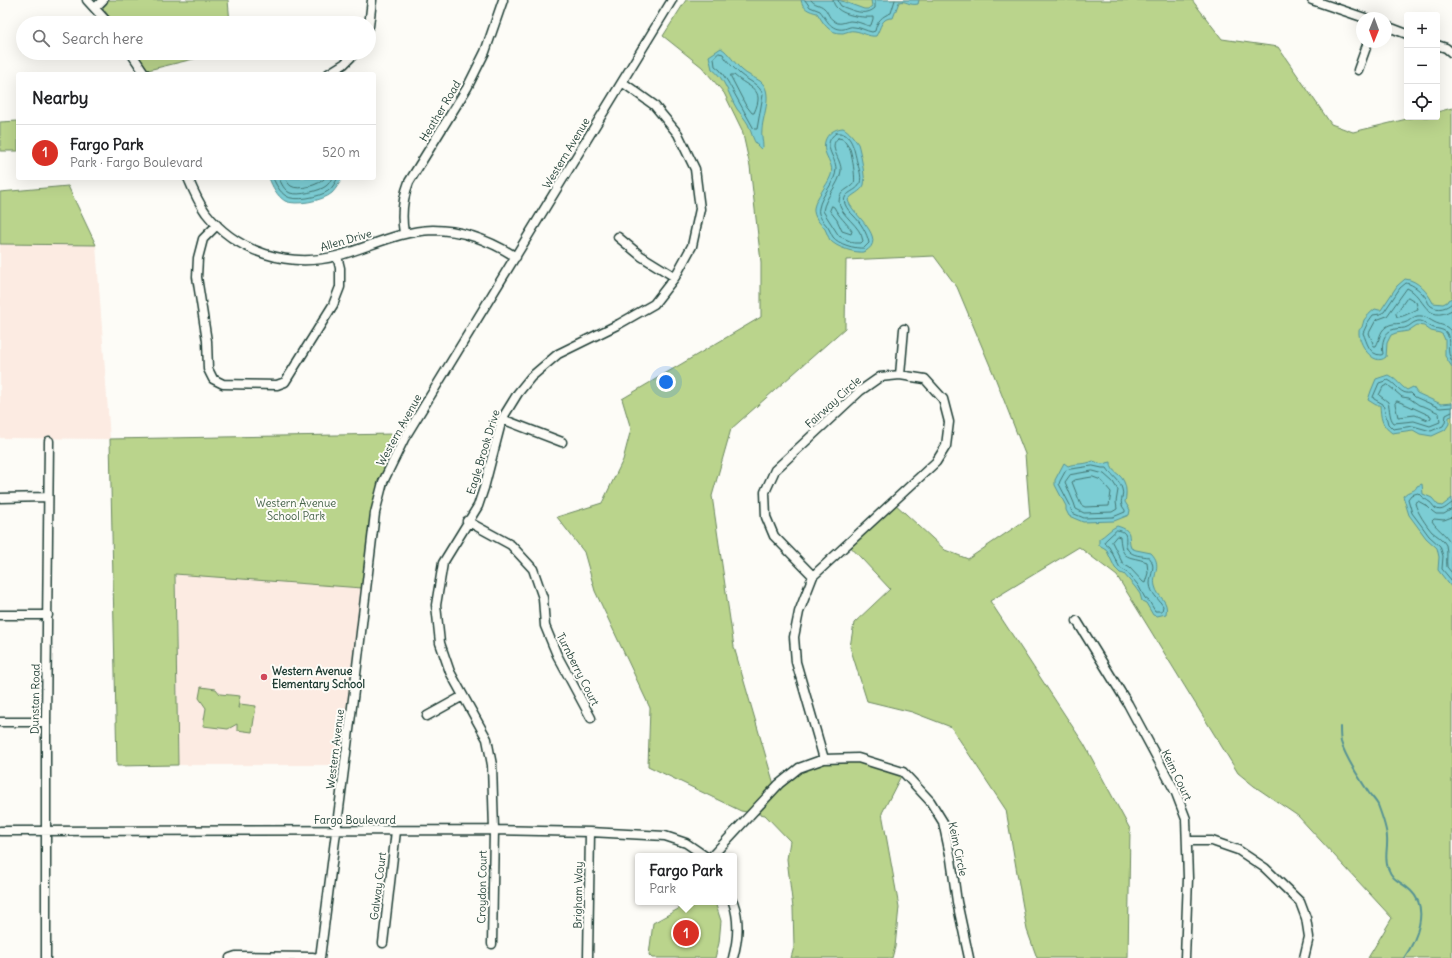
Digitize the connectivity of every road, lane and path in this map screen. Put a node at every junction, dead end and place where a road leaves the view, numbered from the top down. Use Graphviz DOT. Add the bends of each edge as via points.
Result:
graph roads {
  1 [pos="87,0"];
  2 [pos="103,0"];
  3 [pos="372,0"];
  4 [pos="503,0"];
  5 [pos="672,0"];
  6 [pos="1312,0"];
  7 [pos="95,8"];
  8 [pos="1356,15"];
  9 [pos="102,16"];
  10 [pos="370,16"];
  11 [pos="1392,28"];
  12 [pos="1404,33"];
  13 [pos="1440,46"];
  14 [pos="1366,48"];
  15 [pos="1452,53"];
  16 [pos="136,60"];
  17 [pos="348,60"];
  18 [pos="1358,70"];
  19 [pos="144,72"];
  20 [pos="331,72"];
  21 [pos="622,82"];
  22 [pos="189,180"];
  23 [pos="217,225"];
  24 [pos="404,233"];
  25 [pos="618,237"];
  26 [pos="337,256"];
  27 [pos="516,256"];
  28 [pos="675,277"];
  29 [pos="904,329"];
  30 [pos="900,375"];
  31 [pos="502,419"];
  32 [pos="49,441"];
  33 [pos="562,442"];
  34 [pos="48,497"];
  35 [pos="0,498"];
  36 [pos="467,521"];
  37 [pos="813,576"];
  38 [pos="48,614"];
  39 [pos="0,615"];
  40 [pos="1077,621"];
  41 [pos="463,696"];
  42 [pos="427,716"];
  43 [pos="591,718"];
  44 [pos="0,722"];
  45 [pos="46,722"];
  46 [pos="824,759"];
  47 [pos="494,830"];
  48 [pos="46,831"];
  49 [pos="336,831"];
  50 [pos="396,831"];
  51 [pos="0,832"];
  52 [pos="590,832"];
  53 [pos="1187,841"];
  54 [pos="701,853"];
  55 [pos="715,853"];
  56 [pos="734,905"];
  57 [pos="383,943"];
  58 [pos="492,944"];
  59 [pos="46,958"];
  60 [pos="230,958"];
  61 [pos="317,958"];
  62 [pos="320,958"];
  63 [pos="588,958"];
  64 [pos="733,958"];
  65 [pos="969,958"];
  66 [pos="1185,958"];
  67 [pos="1304,958"];
  1 -- 7 [label="street"];
  2 -- 7 [label="street"];
  3 -- 10 [label="street"];
  4 -- 24 [label="street, Heather Road" via="478,67 407,187 401,212"];
  5 -- 21 [label="street, Western Avenue"];
  6 -- 8 [label="street"];
  7 -- 9 [label="street"];
  11 -- 12 [label="street"];
  13 -- 15 [label="street"];
  14 -- 18 [label="street"];
  16 -- 19 [label="street"];
  17 -- 20 [label="street"];
  21 -- 27 [label="street, Western Avenue"];
  21 -- 28 [label="street, Eagle Brook Drive" via="654,105 678,134 695,169 700,209 692,246"];
  22 -- 23 [label="street, Allen Drive" via="197,199"];
  23 -- 26 [label="street, Allen Drive" via="233,239 258,252 288,260 315,260"];
  23 -- 26 [label="street" via="203,239 197,277 207,340 208,369 213,379 223,384 277,385 285,382 333,305 340,287"];
  24 -- 26 [label="street, Allen Drive"];
  24 -- 27 [label="street, Allen Drive" via="434,230 463,233 490,242"];
  25 -- 28 [label="street" via="641,256"];
  27 -- 49 [label="street, Western Avenue" via="404,439 383,482 375,513"];
  28 -- 31 [label="street, Eagle Brook Drive" via="654,304 564,351 545,364 518,393"];
  29 -- 30 [label="street"];
  30 -- 37 [label="street, Fairway Circle" via="880,377 860,390 775,470 765,492 766,517 774,536"];
  30 -- 37 [label="street, Fairway Circle" via="925,379 943,399 949,422 946,446 936,462"];
  31 -- 33 [label="street"];
  31 -- 36 [label="street, Eagle Brook Drive" via="478,506"];
  32 -- 34 [label="street, Dunstan Road"];
  34 -- 35 [label="street"];
  34 -- 38 [label="street, Dunstan Road"];
  36 -- 41 [label="street, Eagle Brook Drive" via="443,564 436,605 440,643 450,672"];
  36 -- 43 [label="street, Turnberry Court" via="511,545 532,569 543,598 545,626 557,655"];
  37 -- 46 [label="street, Fairway Circle" via="799,612 794,637 796,662"];
  38 -- 39 [label="street"];
  38 -- 45 [label="street, Dunstan Road"];
  40 -- 53 [label="street, Keim Court" via="1128,704 1176,793 1186,819"];
  41 -- 42 [label="street"];
  41 -- 47 [label="street, Eagle Brook Drive" via="487,739 492,765"];
  44 -- 45 [label="street"];
  45 -- 48 [label="street, Dunstan Road"];
  46 -- 55 [label="street, Keim Circle" via="799,768 779,784"];
  46 -- 65 [label="street, Keim Circle" via="858,758 903,772 930,801 943,822"];
  47 -- 50 [label="street, Fargo Boulevard"];
  47 -- 52 [label="street, Fargo Boulevard"];
  47 -- 58 [label="street, Croydon Court"];
  48 -- 49 [label="street, Fargo Boulevard"];
  48 -- 51 [label="street, Fargo Boulevard"];
  48 -- 59 [label="street, Dunstan Road"];
  49 -- 50 [label="street, Fargo Boulevard"];
  49 -- 62 [label="street, Western Avenue"];
  50 -- 57 [label="street, Galway Court"];
  52 -- 54 [label="street, Fargo Boulevard" via="665,836 686,842"];
  52 -- 63 [label="street, Brigham Way"];
  53 -- 66 [label="street, Keim Court"];
  53 -- 67 [label="street" via="1212,842 1238,850 1265,868 1300,902 1309,937"];
  56 -- 64 [label="street" via="738,926"];
  60 -- 61 [label="street"];
}
